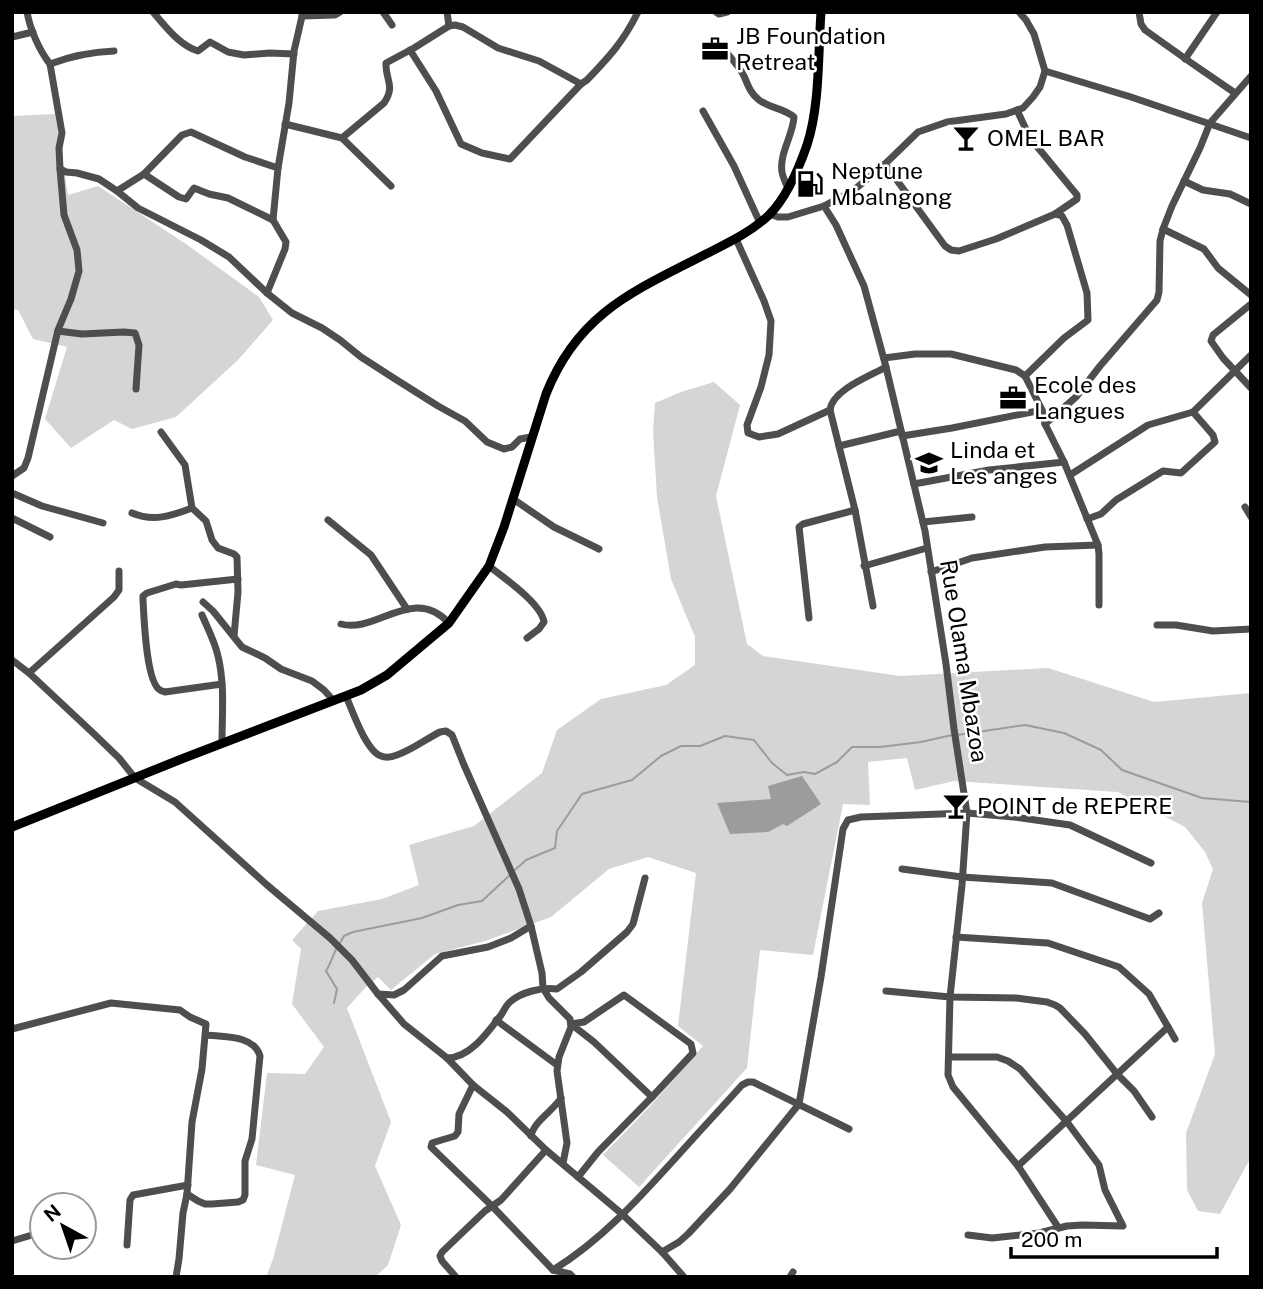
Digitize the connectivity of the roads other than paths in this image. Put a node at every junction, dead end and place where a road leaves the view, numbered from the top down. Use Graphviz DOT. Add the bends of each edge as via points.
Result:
graph roads {
  1 [pos="27,12"];
  2 [pos="153,12"];
  3 [pos="340,12"];
  4 [pos="383,12"];
  5 [pos="447,12"];
  6 [pos="638,12"];
  7 [pos="716,12"];
  8 [pos="727,12"];
  9 [pos="821,12"];
  10 [pos="1019,12"];
  11 [pos="1032,12"];
  12 [pos="1139,12"];
  13 [pos="1217,12"];
  14 [pos="302,14"];
  15 [pos="1026,20"];
  16 [pos="391,25"];
  17 [pos="449,26"];
  18 [pos="33,32"];
  19 [pos="12,37"];
  20 [pos="410,50"];
  21 [pos="114,51"];
  22 [pos="727,53"];
  23 [pos="294,54"];
  24 [pos="1185,59"];
  25 [pos="50,64"];
  26 [pos="1045,71"];
  27 [pos="1251,76"];
  28 [pos="581,84"];
  29 [pos="1235,93"];
  30 [pos="1017,110"];
  31 [pos="703,111"];
  32 [pos="1210,123"];
  33 [pos="285,124"];
  34 [pos="342,138"];
  35 [pos="1251,138"];
  36 [pos="886,164"];
  37 [pos="278,168"];
  38 [pos="60,169"];
  39 [pos="144,174"];
  40 [pos="1184,181"];
  41 [pos="391,186"];
  42 [pos="788,188"];
  43 [pos="117,191"];
  44 [pos="1251,204"];
  45 [pos="824,206"];
  46 [pos="770,214"];
  47 [pos="1055,214"];
  48 [pos="273,220"];
  49 [pos="760,223"];
  50 [pos="1163,229"];
  51 [pos="736,239"];
  52 [pos="267,293"];
  53 [pos="1251,295"];
  54 [pos="1251,304"];
  55 [pos="58,331"];
  56 [pos="1251,355"];
  57 [pos="884,358"];
  58 [pos="886,367"];
  59 [pos="1235,370"];
  60 [pos="1025,376"];
  61 [pos="1251,388"];
  62 [pos="136,389"];
  63 [pos="830,410"];
  64 [pos="1042,410"];
  65 [pos="1193,412"];
  66 [pos="1045,424"];
  67 [pos="161,432"];
  68 [pos="901,433"];
  69 [pos="531,437"];
  70 [pos="839,446"];
  71 [pos="1065,462"];
  72 [pos="1070,475"];
  73 [pos="12,476"];
  74 [pos="914,484"];
  75 [pos="12,494"];
  76 [pos="513,499"];
  77 [pos="1245,507"];
  78 [pos="192,508"];
  79 [pos="855,510"];
  80 [pos="132,513"];
  81 [pos="972,517"];
  82 [pos="1251,517"];
  83 [pos="12,518"];
  84 [pos="1087,519"];
  85 [pos="328,520"];
  86 [pos="923,522"];
  87 [pos="103,523"];
  88 [pos="50,537"];
  89 [pos="1098,545"];
  90 [pos="928,548"];
  91 [pos="599,549"];
  92 [pos="489,566"];
  93 [pos="864,566"];
  94 [pos="119,571"];
  95 [pos="931,572"];
  96 [pos="239,579"];
  97 [pos="203,602"];
  98 [pos="1099,605"];
  99 [pos="873,606"];
  100 [pos="407,609"];
  101 [pos="202,615"];
  102 [pos="809,618"];
  103 [pos="449,623"];
  104 [pos="341,624"];
  105 [pos="1157,625"];
  106 [pos="1251,629"];
  107 [pos="234,636"];
  108 [pos="527,638"];
  109 [pos="12,660"];
  110 [pos="29,673"];
  111 [pos="222,684"];
  112 [pos="346,696"];
  113 [pos="334,701"];
  114 [pos="222,743"];
  115 [pos="135,778"];
  116 [pos="967,813"];
  117 [pos="12,827"];
  118 [pos="1151,863"];
  119 [pos="902,869"];
  120 [pos="962,877"];
  121 [pos="645,878"];
  122 [pos="1159,913"];
  123 [pos="531,926"];
  124 [pos="956,937"];
  125 [pos="543,988"];
  126 [pos="886,991"];
  127 [pos="378,994"];
  128 [pos="950,997"];
  129 [pos="496,1020"];
  130 [pos="570,1024"];
  131 [pos="1168,1027"];
  132 [pos="12,1029"];
  133 [pos="206,1035"];
  134 [pos="1175,1039"];
  135 [pos="949,1057"];
  136 [pos="447,1058"];
  137 [pos="557,1065"];
  138 [pos="1117,1074"];
  139 [pos="473,1085"];
  140 [pos="652,1097"];
  141 [pos="561,1098"];
  142 [pos="799,1104"];
  143 [pos="1152,1116"];
  144 [pos="1067,1122"];
  145 [pos="849,1129"];
  146 [pos="531,1136"];
  147 [pos="546,1150"];
  148 [pos="563,1163"];
  149 [pos="1018,1166"];
  150 [pos="578,1177"];
  151 [pos="188,1185"];
  152 [pos="187,1194"];
  153 [pos="492,1206"];
  154 [pos="622,1214"];
  155 [pos="1058,1227"];
  156 [pos="968,1235"];
  157 [pos="127,1245"];
  158 [pos="662,1252"];
  159 [pos="554,1270"];
  160 [pos="176,1277"];
  161 [pos="456,1277"];
  162 [pos="573,1277"];
  163 [pos="684,1277"];
  1 -- 18 [label="street"];
  2 -- 23 [label="street" via="170,32 198,51 210,42 244,55"];
  3 -- 14 [label="street"];
  4 -- 16 [label="street"];
  5 -- 17 [label="street"];
  6 -- 28 [label="street" via="616,49"];
  7 -- 8 [label="street"];
  9 -- 42 [label="main road" via="814,114 808,143"];
  10 -- 15 [label="street"];
  11 -- 15 [label="street"];
  12 -- 24 [label="street" via="1145,30"];
  13 -- 24 [label="street"];
  14 -- 23 [label="street"];
  15 -- 26 [label="street"];
  17 -- 20 [label="street"];
  17 -- 28 [label="street" via="463,27 498,48 539,61"];
  18 -- 19 [label="street"];
  18 -- 25 [label="street"];
  20 -- 28 [label="street" via="461,144 510,159"];
  20 -- 34 [label="street" via="386,63 391,88 384,103"];
  21 -- 25 [label="street"];
  22 -- 42 [label="street" via="757,99 794,117 782,170"];
  23 -- 33 [label="street"];
  24 -- 29 [label="street"];
  25 -- 38 [label="street" via="62,133"];
  26 -- 30 [label="street" via="1040,88"];
  26 -- 32 [label="street"];
  27 -- 29 [label="street"];
  29 -- 32 [label="street"];
  30 -- 36 [label="street" via="918,132"];
  30 -- 47 [label="street" via="1034,144 1077,195"];
  31 -- 49 [label="street"];
  32 -- 35 [label="street"];
  32 -- 40 [label="street"];
  33 -- 34 [label="street"];
  33 -- 37 [label="street"];
  34 -- 41 [label="street"];
  36 -- 45 [label="street" via="854,190"];
  36 -- 47 [label="street" via="951,250 996,239"];
  37 -- 39 [label="street" via="191,132 181,135"];
  37 -- 48 [label="street"];
  38 -- 43 [label="street" via="99,179"];
  38 -- 55 [label="street" via="64,215 77,250 79,271"];
  39 -- 43 [label="street"];
  39 -- 48 [label="street" via="179,197 186,199 194,188"];
  40 -- 44 [label="street"];
  40 -- 50 [label="street"];
  42 -- 46 [label="main road"];
  43 -- 52 [label="street" via="138,208 229,257"];
  45 -- 46 [label="street" via="788,217"];
  45 -- 57 [label="street, Rue Olama Mbazoa" via="864,286"];
  46 -- 49 [label="main road"];
  47 -- 60 [label="street" via="1067,225 1087,293 1088,320"];
  48 -- 52 [label="street" via="286,242"];
  49 -- 51 [label="main road"];
  50 -- 53 [label="street" via="1204,248 1218,268"];
  50 -- 66 [label="street" via="1157,300 1076,397"];
  51 -- 63 [label="street" via="771,321 769,355 748,433 759,437 778,434"];
  51 -- 69 [label="main road" via="615,303 579,336 549,385"];
  52 -- 69 [label="street" via="466,421 487,442 504,449"];
  54 -- 59 [label="street" via="1211,341"];
  55 -- 62 [label="street" via="135,333 139,345"];
  55 -- 73 [label="street" via="29,458"];
  56 -- 59 [label="street"];
  57 -- 58 [label="street, Rue Olama Mbazoa"];
  57 -- 60 [label="street" via="951,355"];
  58 -- 63 [label="street" via="844,390 834,398"];
  58 -- 68 [label="street, Rue Olama Mbazoa"];
  59 -- 61 [label="street"];
  59 -- 65 [label="street"];
  60 -- 64 [label="street"];
  63 -- 70 [label="street"];
  64 -- 66 [label="street"];
  64 -- 68 [label="street"];
  65 -- 72 [label="street" via="1148,425"];
  65 -- 84 [label="street" via="1215,442 1181,473 1163,471"];
  66 -- 71 [label="street"];
  67 -- 78 [label="street" via="185,465"];
  68 -- 70 [label="street"];
  68 -- 74 [label="street, Rue Olama Mbazoa"];
  69 -- 76 [label="main road"];
  70 -- 79 [label="street"];
  71 -- 72 [label="street"];
  71 -- 74 [label="street"];
  72 -- 84 [label="street"];
  74 -- 86 [label="street, Rue Olama Mbazoa"];
  75 -- 87 [label="street"];
  76 -- 91 [label="street" via="554,527"];
  76 -- 92 [label="main road"];
  77 -- 82 [label="street"];
  78 -- 80 [label="street" via="158,519"];
  78 -- 96 [label="street" via="206,521 218,548 237,557"];
  79 -- 93 [label="street"];
  79 -- 102 [label="street" via="799,527"];
  81 -- 86 [label="street"];
  83 -- 88 [label="street"];
  84 -- 89 [label="street"];
  85 -- 100 [label="street" via="371,555"];
  86 -- 90 [label="street, Rue Olama Mbazoa"];
  89 -- 95 [label="street" via="972,558"];
  89 -- 98 [label="street"];
  90 -- 93 [label="street"];
  90 -- 95 [label="street, Rue Olama Mbazoa"];
  92 -- 103 [label="main road"];
  92 -- 108 [label="street" via="543,614 544,622"];
  93 -- 99 [label="street"];
  94 -- 110 [label="street" via="119,590 114,597"];
  95 -- 116 [label="street, Rue Olama Mbazoa"];
  96 -- 107 [label="street"];
  96 -- 111 [label="street" via="176,584 147,593 143,600 151,675 160,690"];
  97 -- 107 [label="street"];
  100 -- 103 [label="street" via="437,612"];
  100 -- 104 [label="street" via="355,625"];
  101 -- 111 [label="street" via="216,649"];
  103 -- 112 [label="main road" via="387,675"];
  105 -- 106 [label="street" via="1213,631"];
  107 -- 113 [label="street" via="242,648 312,681"];
  109 -- 110 [label="street"];
  110 -- 115 [label="street"];
  111 -- 114 [label="street"];
  112 -- 113 [label="main road"];
  112 -- 123 [label="street" via="379,756 399,754 440,732 452,735"];
  113 -- 114 [label="main road"];
  114 -- 115 [label="main road"];
  115 -- 117 [label="main road"];
  115 -- 127 [label="street" via="175,802 330,938"];
  116 -- 118 [label="street" via="1070,825"];
  116 -- 120 [label="street, Rue Olama Mbazoa"];
  116 -- 142 [label="street" via="848,820"];
  119 -- 120 [label="street"];
  120 -- 122 [label="street" via="1052,883 1150,919"];
  120 -- 124 [label="street, Rue Olama Mbazoa"];
  121 -- 125 [label="street" via="627,932 556,989"];
  123 -- 125 [label="street"];
  123 -- 127 [label="street" via="488,947 442,956 404,990"];
  124 -- 128 [label="street, Rue Olama Mbazoa"];
  124 -- 131 [label="street" via="1048,943 1119,967 1144,988"];
  125 -- 129 [label="street" via="510,1001"];
  125 -- 130 [label="street"];
  126 -- 128 [label="street"];
  127 -- 136 [label="street" via="404,1024"];
  128 -- 135 [label="street, Rue Olama Mbazoa"];
  128 -- 138 [label="street" via="1055,1004"];
  129 -- 136 [label="street" via="466,1054"];
  129 -- 137 [label="street"];
  130 -- 137 [label="street"];
  130 -- 140 [label="street"];
  130 -- 140 [label="street" via="584,1021 624,995 691,1044 693,1053"];
  131 -- 134 [label="street"];
  131 -- 138 [label="street"];
  132 -- 133 [label="street" via="111,1003 180,1010 206,1024"];
  133 -- 151 [label="street" via="192,1122"];
  133 -- 152 [label="street" via="246,1041 258,1050 252,1139 245,1161 243,1200 205,1204"];
  135 -- 144 [label="street" via="1008,1061"];
  135 -- 149 [label="street, Rue Olama Mbazoa" via="953,1087"];
  136 -- 139 [label="street"];
  137 -- 141 [label="street"];
  138 -- 143 [label="street"];
  138 -- 144 [label="street"];
  139 -- 146 [label="street"];
  139 -- 153 [label="street" via="459,1114 458,1132 431,1147"];
  140 -- 150 [label="street"];
  141 -- 146 [label="street"];
  141 -- 148 [label="street" via="567,1143"];
  142 -- 145 [label="street"];
  142 -- 154 [label="street" via="752,1082 743,1085"];
  142 -- 158 [label="street" via="730,1189 688,1234"];
  144 -- 149 [label="street"];
  144 -- 155 [label="street" via="1099,1165 1105,1190 1123,1226"];
  146 -- 147 [label="street"];
  147 -- 148 [label="street"];
  147 -- 153 [label="street"];
  148 -- 150 [label="street"];
  149 -- 155 [label="street, Rue Olama Mbazoa"];
  150 -- 154 [label="street"];
  151 -- 152 [label="street"];
  151 -- 157 [label="street" via="133,1195"];
  152 -- 160 [label="street"];
  153 -- 159 [label="street"];
  153 -- 161 [label="street" via="442,1252 442,1261"];
  154 -- 158 [label="street"];
  154 -- 159 [label="street"];
  155 -- 156 [label="street" via="992,1238"];
  158 -- 163 [label="street"];
  159 -- 162 [label="street"];
}
